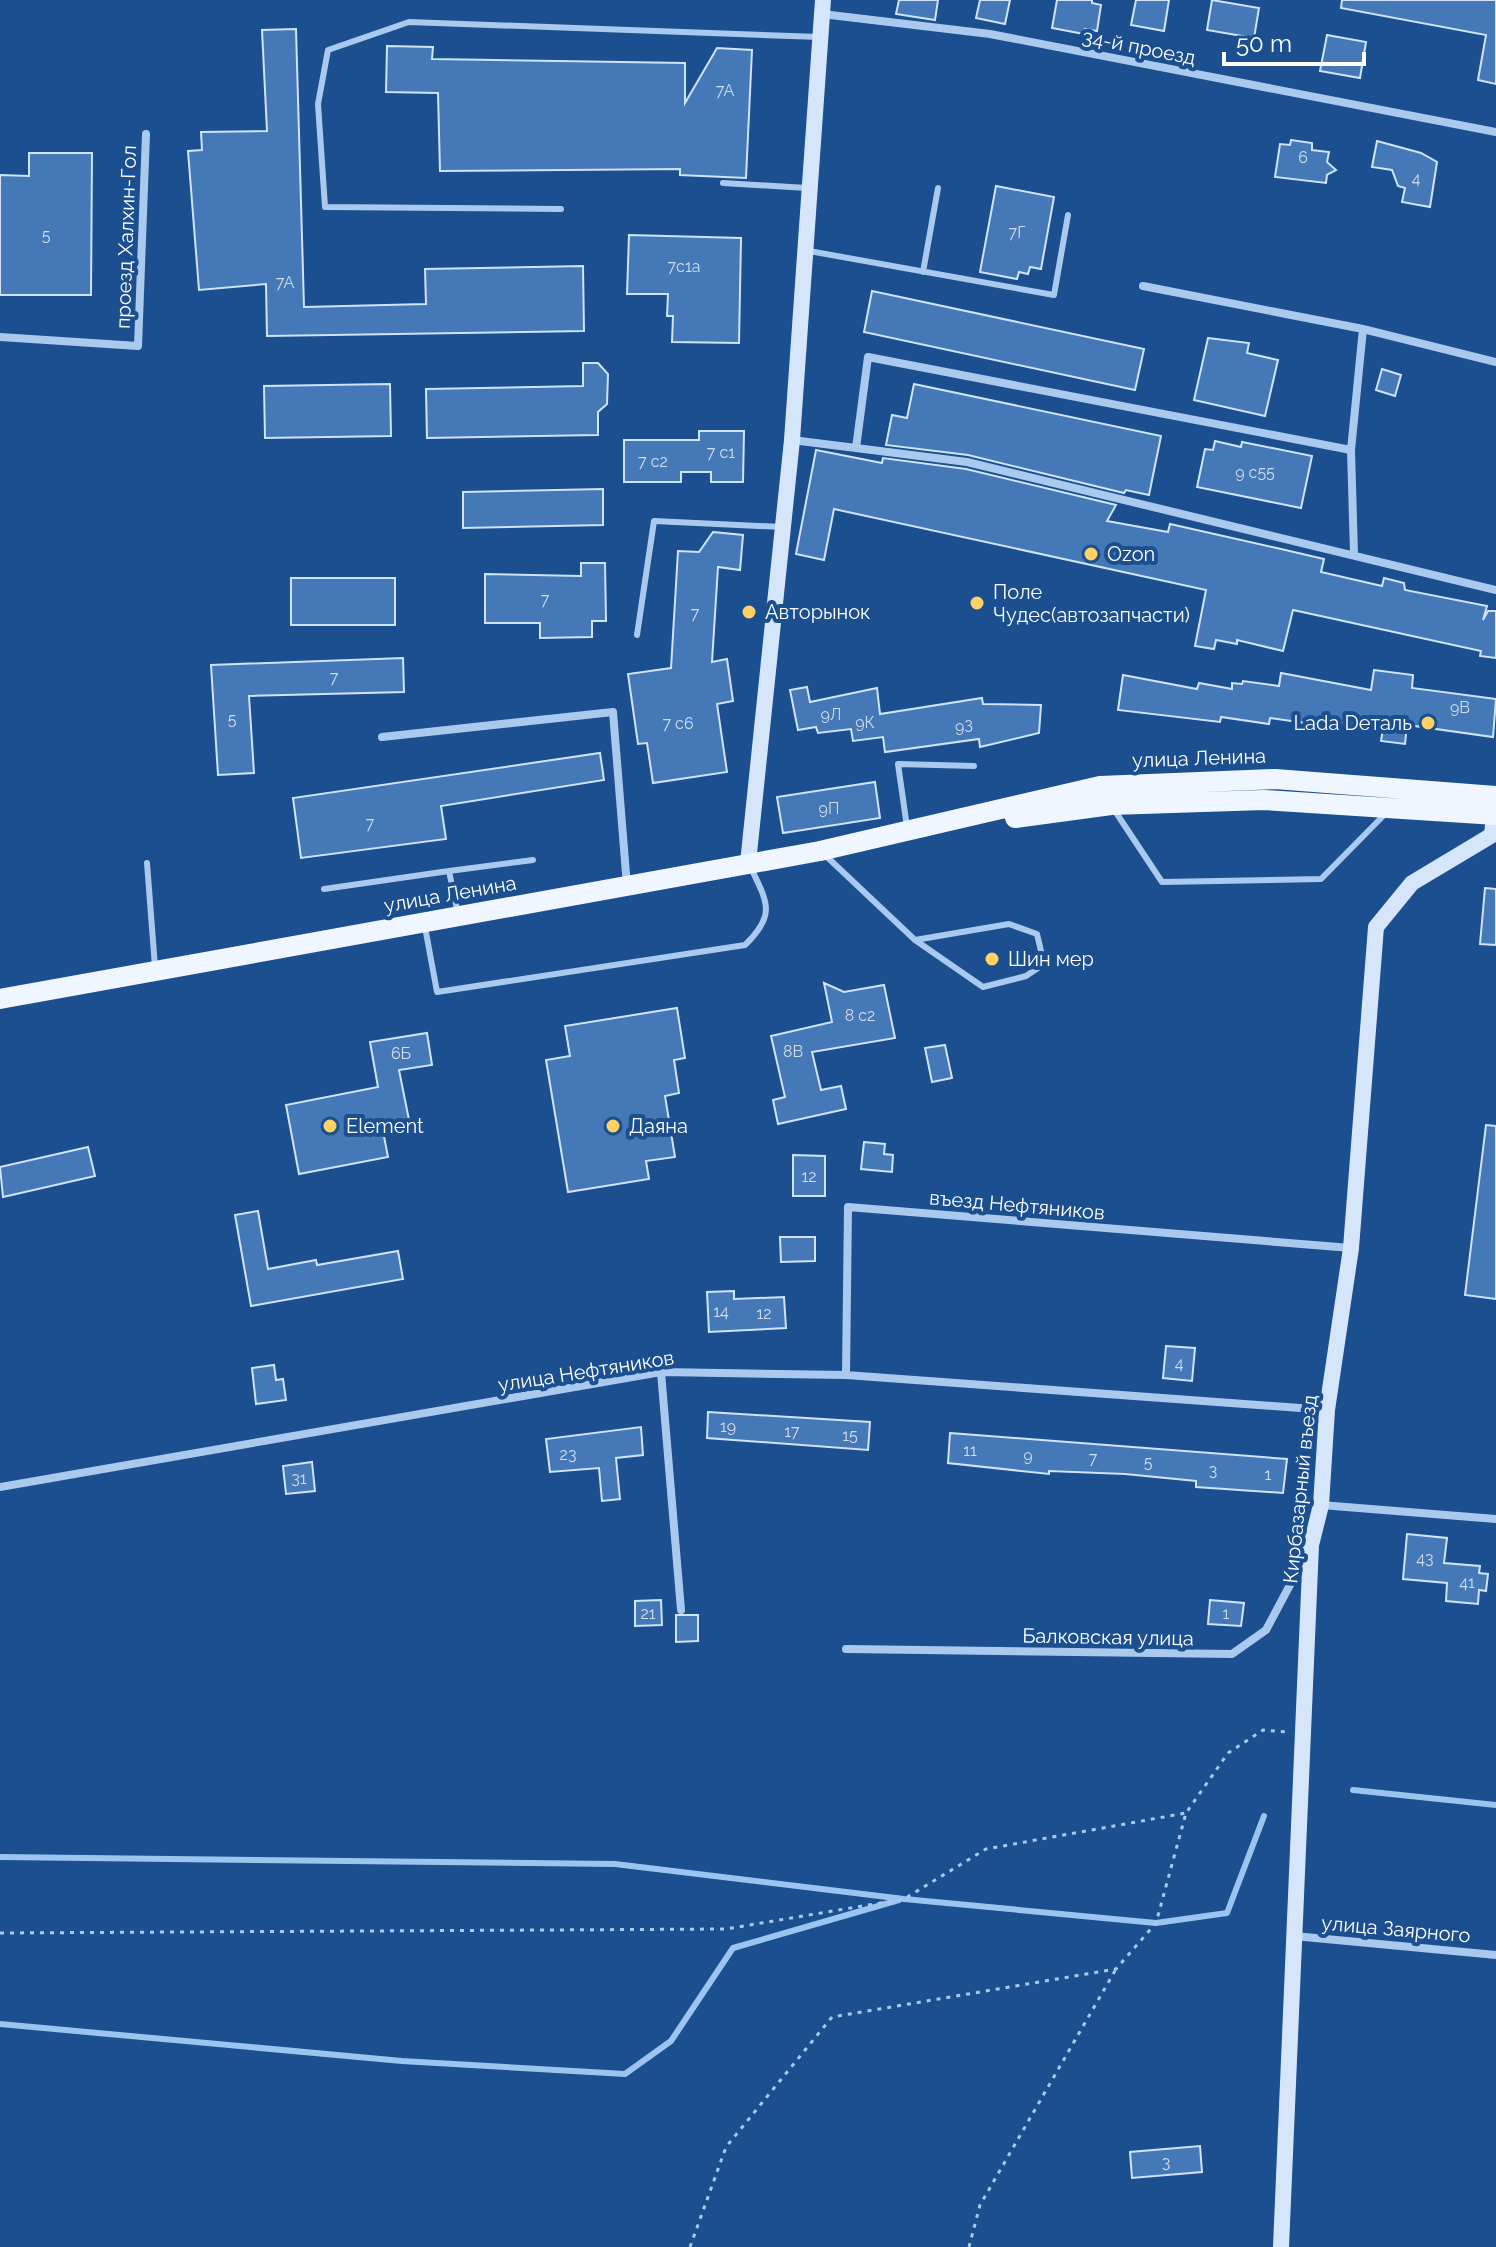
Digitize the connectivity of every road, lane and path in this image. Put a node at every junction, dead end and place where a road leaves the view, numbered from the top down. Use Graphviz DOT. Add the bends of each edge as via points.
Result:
graph roads {
  1 [pos="822,7"];
  2 [pos="820,37"];
  3 [pos="1496,132"];
  4 [pos="146,134"];
  5 [pos="723,183"];
  6 [pos="809,188"];
  7 [pos="938,188"];
  8 [pos="561,209"];
  9 [pos="1068,215"];
  10 [pos="805,251"];
  11 [pos="923,272"];
  12 [pos="1143,286"];
  13 [pos="1363,329"];
  14 [pos="0,337"];
  15 [pos="1496,362"];
  16 [pos="792,440"];
  17 [pos="856,448"];
  18 [pos="1351,450"];
  19 [pos="782,527"];
  20 [pos="1354,554"];
  21 [pos="1496,590"];
  22 [pos="637,635"];
  23 [pos="382,737"];
  24 [pos="974,766"];
  25 [pos="1496,796"];
  26 [pos="1111,805"];
  27 [pos="1391,808"];
  28 [pos="1496,815"];
  29 [pos="908,833"];
  30 [pos="820,851"];
  31 [pos="533,860"];
  32 [pos="147,863"];
  33 [pos="748,863"];
  34 [pos="449,871"];
  35 [pos="627,887"];
  36 [pos="324,889"];
  37 [pos="459,917"];
  38 [pos="424,924"];
  39 [pos="915,940"];
  40 [pos="155,970"];
  41 [pos="0,999"];
  42 [pos="1351,1248"];
  43 [pos="661,1372"];
  44 [pos="846,1375"];
  45 [pos="1327,1410"];
  46 [pos="0,1487"];
  47 [pos="1321,1505"];
  48 [pos="1496,1519"];
  49 [pos="1311,1545"];
  50 [pos="681,1610"];
  51 [pos="846,1649"];
  52 [pos="1301,1733"];
  53 [pos="1186,1813"];
  54 [pos="0,1933"];
  55 [pos="1293,1936"];
  56 [pos="1496,1955"];
  57 [pos="1116,1969"];
  58 [pos="690,2247"];
  59 [pos="969,2247"];
  60 [pos="1281,2247"];
  1 -- 2 [label="street"];
  1 -- 3 [label="street, 34-й проезд" via="990,34"];
  2 -- 6 [label="street"];
  2 -- 8 [label="lane" via="409,22 328,50 318,104 325,207"];
  4 -- 14 [label="street, проезд Халхин-Гол" via="138,346"];
  5 -- 6 [label="lane"];
  6 -- 10 [label="street"];
  7 -- 11 [label="lane"];
  9 -- 11 [label="lane" via="1054,295"];
  10 -- 11 [label="lane"];
  10 -- 16 [label="street"];
  12 -- 13 [label="street"];
  13 -- 15 [label="street"];
  13 -- 18 [label="street"];
  16 -- 17 [label="street"];
  16 -- 19 [label="street"];
  17 -- 18 [label="street" via="868,357"];
  17 -- 20 [label="street" via="967,462"];
  18 -- 20 [label="street"];
  19 -- 22 [label="lane" via="654,521"];
  19 -- 33 [label="street"];
  20 -- 21 [label="street"];
  23 -- 35 [label="street" via="613,712"];
  24 -- 29 [label="lane" via="898,764"];
  25 -- 28 [label="street"];
  25 -- 29 [label="main road, улица Ленина" via="1275,779 1164,781 1100,786"];
  26 -- 27 [label="main road, улица Ленина" via="1264,800"];
  26 -- 27 [label="lane" via="1162,882 1321,879"];
  26 -- 29 [label="main road, улица Ленина"];
  27 -- 28 [label="main road, улица Ленина"];
  28 -- 42 [label="street, Кирбазарный въезд" via="1492,835 1412,883 1376,927"];
  29 -- 30 [label="main road, улица Ленина"];
  30 -- 33 [label="main road, улица Ленина"];
  30 -- 39 [label="lane"];
  31 -- 34 [label="lane"];
  32 -- 40 [label="lane"];
  33 -- 35 [label="main road, улица Ленина"];
  33 -- 38 [label="lane" via="768,904 763,928 745,945 437,992"];
  34 -- 36 [label="lane"];
  34 -- 37 [label="lane"];
  35 -- 37 [label="main road, улица Ленина"];
  37 -- 38 [label="main road, улица Ленина"];
  38 -- 40 [label="main road, улица Ленина"];
  39 -- 39 [label="lane" via="983,987 1026,976 1044,964 1037,934 1009,924"];
  40 -- 41 [label="main road, улица Ленина"];
  42 -- 44 [label="street, въезд Нефтяников" via="848,1207"];
  42 -- 45 [label="street, Кирбазарный въезд"];
  43 -- 44 [label="street, улица Нефтяников"];
  43 -- 46 [label="street, улица Нефтяников"];
  43 -- 50 [label="street"];
  44 -- 45 [label="street, улица Нефтяников"];
  45 -- 47 [label="street, Кирбазарный въезд"];
  47 -- 48 [label="street"];
  47 -- 49 [label="street, Кирбазарный въезд"];
  49 -- 51 [label="street, Балковская улица" via="1266,1630 1232,1654"];
  49 -- 52 [label="street, Кирбазарный въезд"];
  52 -- 53 [label="path" via="1263,1730 1228,1753"];
  52 -- 55 [label="street, Кирбазарный въезд"];
  53 -- 54 [label="path" via="986,1849 904,1899 726,1929"];
  53 -- 57 [label="path" via="1156,1923"];
  55 -- 56 [label="street, улица Заярного"];
  55 -- 60 [label="street, Кирбазарный въезд"];
  57 -- 58 [label="path" via="832,2017 726,2147"];
  57 -- 59 [label="path" via="980,2205"];
}
